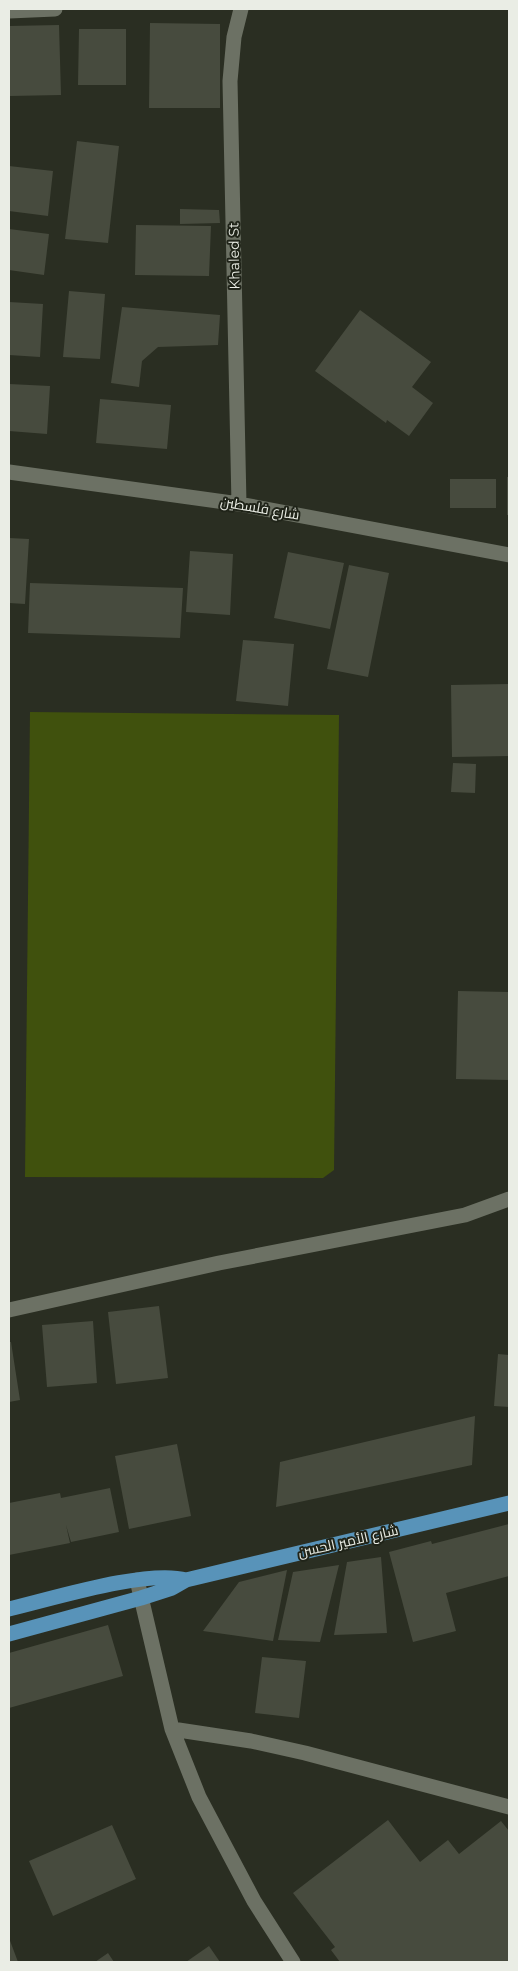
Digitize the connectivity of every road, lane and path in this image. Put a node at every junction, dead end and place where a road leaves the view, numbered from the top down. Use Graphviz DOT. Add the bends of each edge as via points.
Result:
graph roads {
  1 [pos="55,9"];
  2 [pos="240,9"];
  3 [pos="9,12"];
  4 [pos="9,472"];
  5 [pos="239,504"];
  6 [pos="509,555"];
  7 [pos="509,1199"];
  8 [pos="9,1310"];
  9 [pos="509,1503"];
  10 [pos="137,1580"];
  11 [pos="186,1580"];
  12 [pos="141,1598"];
  13 [pos="9,1609"];
  14 [pos="9,1634"];
  15 [pos="172,1729"];
  16 [pos="509,1807"];
  17 [pos="293,1962"];
  1 -- 3 [label="street"];
  2 -- 5 [label="street, Khaled St" via="230,81"];
  4 -- 5 [label="street, شارع فلسطين"];
  5 -- 6 [label="street, شارع فلسطين"];
  7 -- 8 [label="street" via="465,1214 219,1263"];
  9 -- 11 [label="main road, شارع الأمير الحسن"];
  10 -- 11 [label="main road, شارع الأمير الحسن" via="175,1577"];
  10 -- 12 [label="street"];
  10 -- 13 [label="main road, شارع الأمير الحسن"];
  11 -- 12 [label="main road, شارع الأمير الحسن"];
  12 -- 14 [label="main road, شارع الأمير الحسن"];
  12 -- 15 [label="street"];
  15 -- 16 [label="street" via="305,1753"];
  15 -- 17 [label="street" via="199,1797 254,1901"];
}
